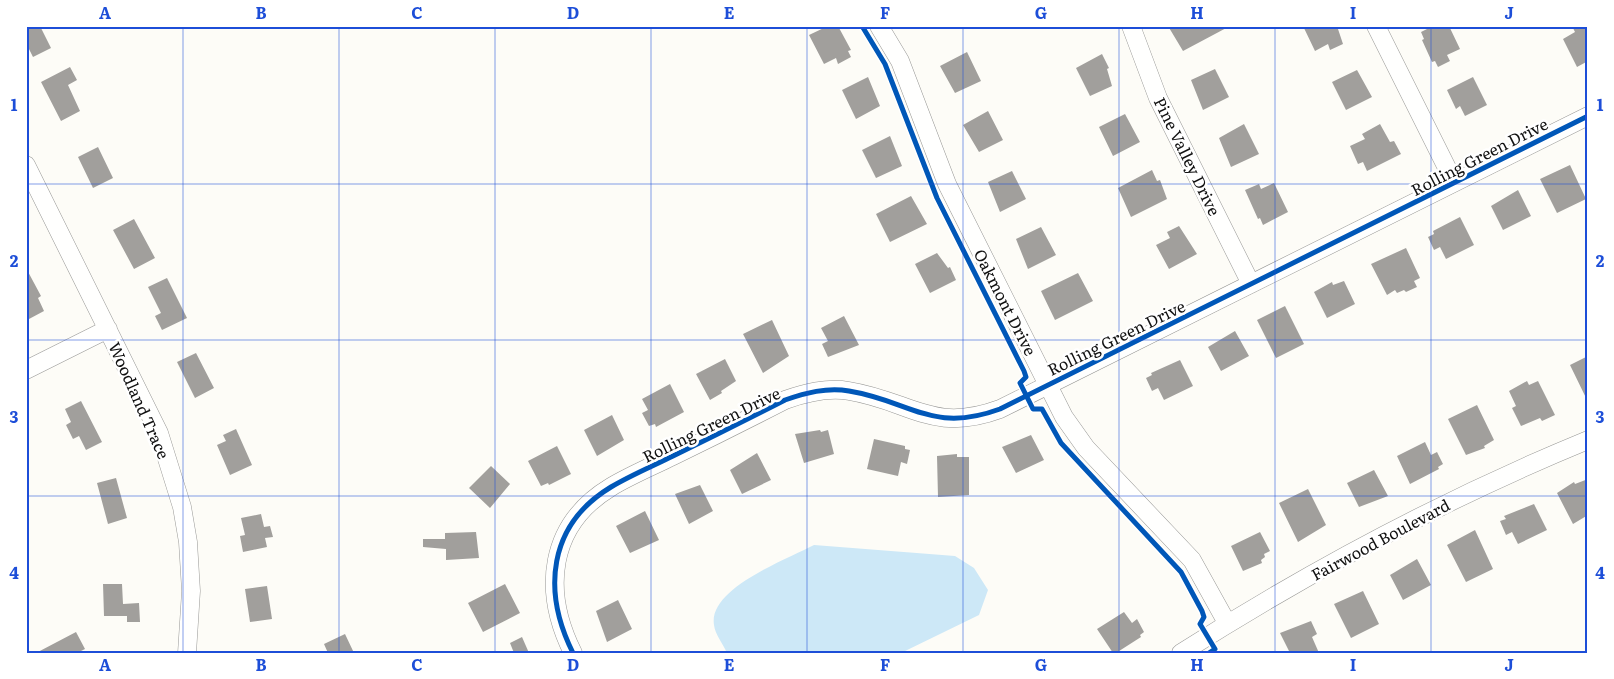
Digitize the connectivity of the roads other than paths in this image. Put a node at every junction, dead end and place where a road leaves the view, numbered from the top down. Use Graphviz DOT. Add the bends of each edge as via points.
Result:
graph roads {
  1 [pos="879,26"];
  2 [pos="1131,26"];
  3 [pos="1376,26"];
  4 [pos="1588,116"];
  5 [pos="26,165"];
  6 [pos="1454,182"];
  7 [pos="1251,284"];
  8 [pos="108,330"];
  9 [pos="26,370"];
  10 [pos="1048,385"];
  11 [pos="1588,440"];
  12 [pos="1227,623"];
  13 [pos="187,653"];
  14 [pos="573,653"];
  15 [pos="1181,653"];
  1 -- 10 [label="street, Oakmont Drive" via="900,61 947,184"];
  2 -- 7 [label="street, Pine Valley Drive" via="1158,98"];
  3 -- 6 [label="street"];
  4 -- 6 [label="street, Rolling Green Drive"];
  5 -- 8 [label="street, Woodland Trace"];
  6 -- 7 [label="street, Rolling Green Drive"];
  7 -- 10 [label="street, Rolling Green Drive"];
  8 -- 9 [label="street"];
  8 -- 13 [label="street, Woodland Trace" via="159,433 182,507 191,591"];
  10 -- 12 [label="street, Oakmont Drive" via="1064,417 1086,448 1192,560"];
  10 -- 14 [label="street, Rolling Green Drive" via="1000,409 961,419 921,414 848,391 806,393 785,400 611,487 582,510 558,554 553,586 555,602"];
  11 -- 12 [label="street, Fairwood Boulevard" via="1446,504"];
  12 -- 15 [label="street, Fairwood Boulevard"];
}
